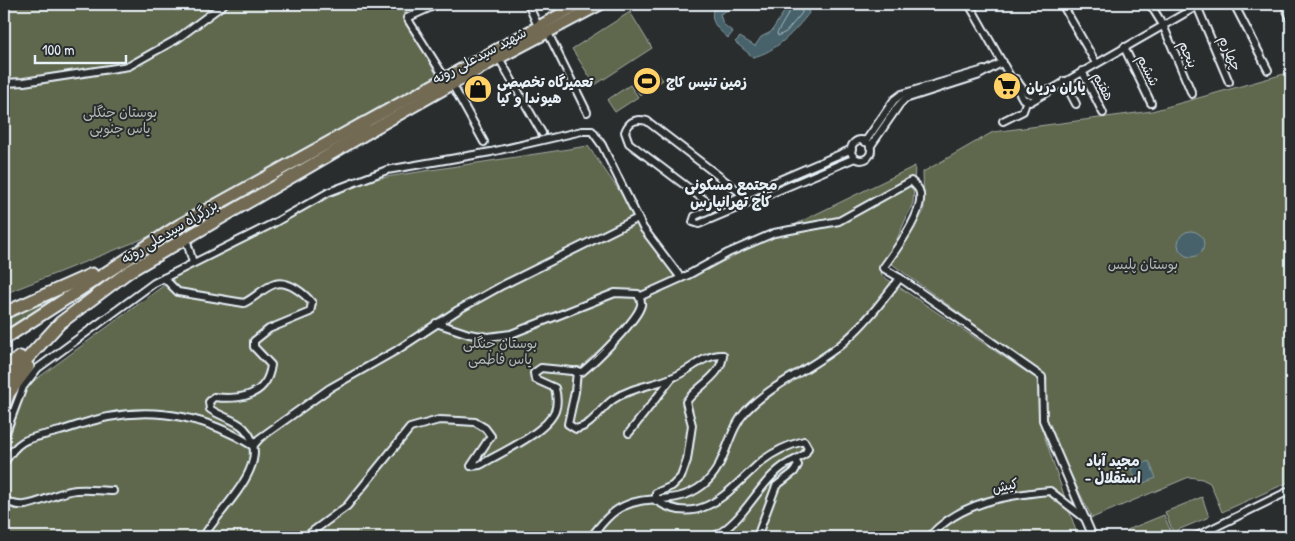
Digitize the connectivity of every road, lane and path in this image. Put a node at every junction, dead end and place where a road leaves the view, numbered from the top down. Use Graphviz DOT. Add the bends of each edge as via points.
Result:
graph roads {
  1 [pos="224,4"];
  2 [pos="438,4"];
  3 [pos="528,4"];
  4 [pos="579,4"];
  5 [pos="601,4"];
  6 [pos="969,4"];
  7 [pos="1062,4"];
  8 [pos="1150,4"];
  9 [pos="1234,4"];
  10 [pos="1284,4"];
  11 [pos="1199,5"];
  12 [pos="568,7"];
  13 [pos="1291,20"];
  14 [pos="1163,25"];
  15 [pos="538,26"];
  16 [pos="548,33"];
  17 [pos="1124,47"];
  18 [pos="499,58"];
  19 [pos="1096,63"];
  20 [pos="1004,65"];
  21 [pos="988,69"];
  22 [pos="1268,70"];
  23 [pos="1082,71"];
  24 [pos="449,81"];
  25 [pos="1064,81"];
  26 [pos="1230,82"];
  27 [pos="4,83"];
  28 [pos="1051,90"];
  29 [pos="1192,94"];
  30 [pos="1027,100"];
  31 [pos="1151,103"];
  32 [pos="1076,104"];
  33 [pos="587,112"];
  34 [pos="1103,112"];
  35 [pos="1003,121"];
  36 [pos="367,127"];
  37 [pos="542,133"];
  38 [pos="484,142"];
  39 [pos="865,142"];
  40 [pos="870,147"];
  41 [pos="852,149"];
  42 [pos="855,158"];
  43 [pos="745,195"];
  44 [pos="749,203"];
  45 [pos="715,208"];
  46 [pos="638,218"];
  47 [pos="186,237"];
  48 [pos="123,260"];
  49 [pos="193,263"];
  50 [pos="133,269"];
  51 [pos="164,278"];
  52 [pos="681,278"];
  53 [pos="900,278"];
  54 [pos="639,297"];
  55 [pos="4,313"];
  56 [pos="60,323"];
  57 [pos="436,323"];
  58 [pos="4,339"];
  59 [pos="4,369"];
  60 [pos="577,371"];
  61 [pos="672,378"];
  62 [pos="4,384"];
  63 [pos="4,406"];
  64 [pos="629,433"];
  65 [pos="4,437"];
  66 [pos="253,446"];
  67 [pos="795,460"];
  68 [pos="4,463"];
  69 [pos="1291,490"];
  70 [pos="113,491"];
  71 [pos="4,498"];
  72 [pos="656,501"];
  73 [pos="1087,520"];
  74 [pos="203,537"];
  75 [pos="305,537"];
  76 [pos="591,537"];
  77 [pos="713,537"];
  78 [pos="757,537"];
  79 [pos="929,537"];
  80 [pos="1094,537"];
  81 [pos="1195,537"];
  1 -- 27 [label="street" via="177,39 129,66"];
  2 -- 24 [label="street" via="407,18"];
  3 -- 15 [label="street"];
  4 -- 12 [label="main road, شهید سیدعلی روته"];
  5 -- 16 [label="main road, شهید سیدعلی روته"];
  6 -- 20 [label="street"];
  7 -- 19 [label="street"];
  8 -- 14 [label="street, پنجم"];
  9 -- 22 [label="street"];
  10 -- 13 [label="street"];
  11 -- 14 [label="street"];
  11 -- 26 [label="street, چهارم"];
  12 -- 15 [label="main road, شهید سیدعلی روته"];
  14 -- 17 [label="street"];
  14 -- 29 [label="street, پنجم"];
  15 -- 24 [label="main road, شهید سیدعلی روته"];
  16 -- 18 [label="main road, شهید سیدعلی روته"];
  16 -- 33 [label="street"];
  17 -- 19 [label="street"];
  17 -- 31 [label="street, ششم"];
  18 -- 24 [label="main road, شهید سیدعلی روته"];
  18 -- 37 [label="street"];
  19 -- 23 [label="street"];
  20 -- 21 [label="street"];
  20 -- 28 [label="street" via="1031,96"];
  20 -- 30 [label="street" via="1023,99"];
  21 -- 39 [label="street" via="902,94 894,100"];
  21 -- 40 [label="street" via="977,76 905,99"];
  23 -- 25 [label="street"];
  23 -- 34 [label="street, هفتم"];
  24 -- 36 [label="main road, شهید سیدعلی روته"];
  24 -- 38 [label="street"];
  25 -- 28 [label="street"];
  25 -- 32 [label="street"];
  28 -- 30 [label="street" via="1040,98"];
  30 -- 35 [label="street" via="1023,110"];
  36 -- 47 [label="highway, بزرگراه سیدعلی روته"];
  36 -- 48 [label="highway, بزرگراه سیدعلی روته" via="178,226"];
  39 -- 40 [label="street"];
  39 -- 41 [label="street" via="856,142"];
  40 -- 42 [label="street" via="867,158"];
  41 -- 42 [label="street"];
  41 -- 43 [label="street"];
  42 -- 44 [label="street"];
  43 -- 44 [label="street"];
  43 -- 45 [label="street"];
  43 -- 45 [label="street" via="647,122 631,122 625,132 629,143"];
  44 -- 45 [label="street" via="699,224 693,222 695,216"];
  46 -- 49 [label="street" via="602,145 592,131 582,131 491,152 386,170 329,192 274,224"];
  46 -- 52 [label="street"];
  46 -- 57 [label="street" via="504,284"];
  47 -- 49 [label="street"];
  47 -- 50 [label="highway, بزرگراه سیدعلی روته"];
  48 -- 50 [label="highway"];
  48 -- 55 [label="highway"];
  48 -- 58 [label="highway, بزرگراه سیدعلی روته"];
  49 -- 51 [label="street"];
  50 -- 56 [label="highway, بزرگراه سیدعلی روته"];
  51 -- 65 [label="street" via="38,368 24,387"];
  51 -- 66 [label="street" via="178,292 244,302 275,284 288,285 312,303 310,312 269,329 254,341 254,347 271,365 270,373 250,396 240,399 214,397 209,402 210,409 242,426"];
  52 -- 53 [label="street" via="774,233 839,221 911,181 918,188 921,200 906,234 883,268"];
  52 -- 54 [label="street"];
  53 -- 72 [label="street" via="846,341 774,386 746,412 729,438 721,464 704,484 682,498"];
  53 -- 73 [label="street" via="1042,377 1043,420"];
  54 -- 57 [label="street" via="630,292 615,293 511,334 488,337"];
  54 -- 60 [label="street" via="641,306 626,325 596,359 582,372"];
  56 -- 59 [label="highway"];
  56 -- 62 [label="highway, بزرگراه سیدعلی روته"];
  56 -- 63 [label="highway" via="17,381"];
  57 -- 66 [label="street" via="308,403"];
  60 -- 61 [label="street" via="568,424 576,429 584,428 612,400 628,390"];
  60 -- 75 [label="street" via="541,368 534,373 535,379 555,388 558,399 551,418 539,429 480,465 472,466 491,436 476,422 439,420 410,428 347,506"];
  61 -- 64 [label="street"];
  61 -- 72 [label="street" via="712,355 723,355 716,372 694,390 686,402 692,425 687,460 681,477 672,486 656,493"];
  66 -- 68 [label="street" via="232,432 188,416 108,416 31,438 14,447"];
  66 -- 74 [label="street" via="252,464 243,486"];
  67 -- 72 [label="street" via="808,448 804,441 785,446 763,461 708,507 666,508"];
  67 -- 77 [label="street" via="775,472 730,528"];
  67 -- 78 [label="street" via="798,465 794,472 776,486"];
  69 -- 81 [label="street"];
  70 -- 71 [label="street" via="71,490 20,506 11,505"];
  72 -- 76 [label="street" via="624,506 609,516"];
  73 -- 79 [label="street, کیش" via="1050,491 1007,495 961,511"];
  73 -- 80 [label="street"];
}
